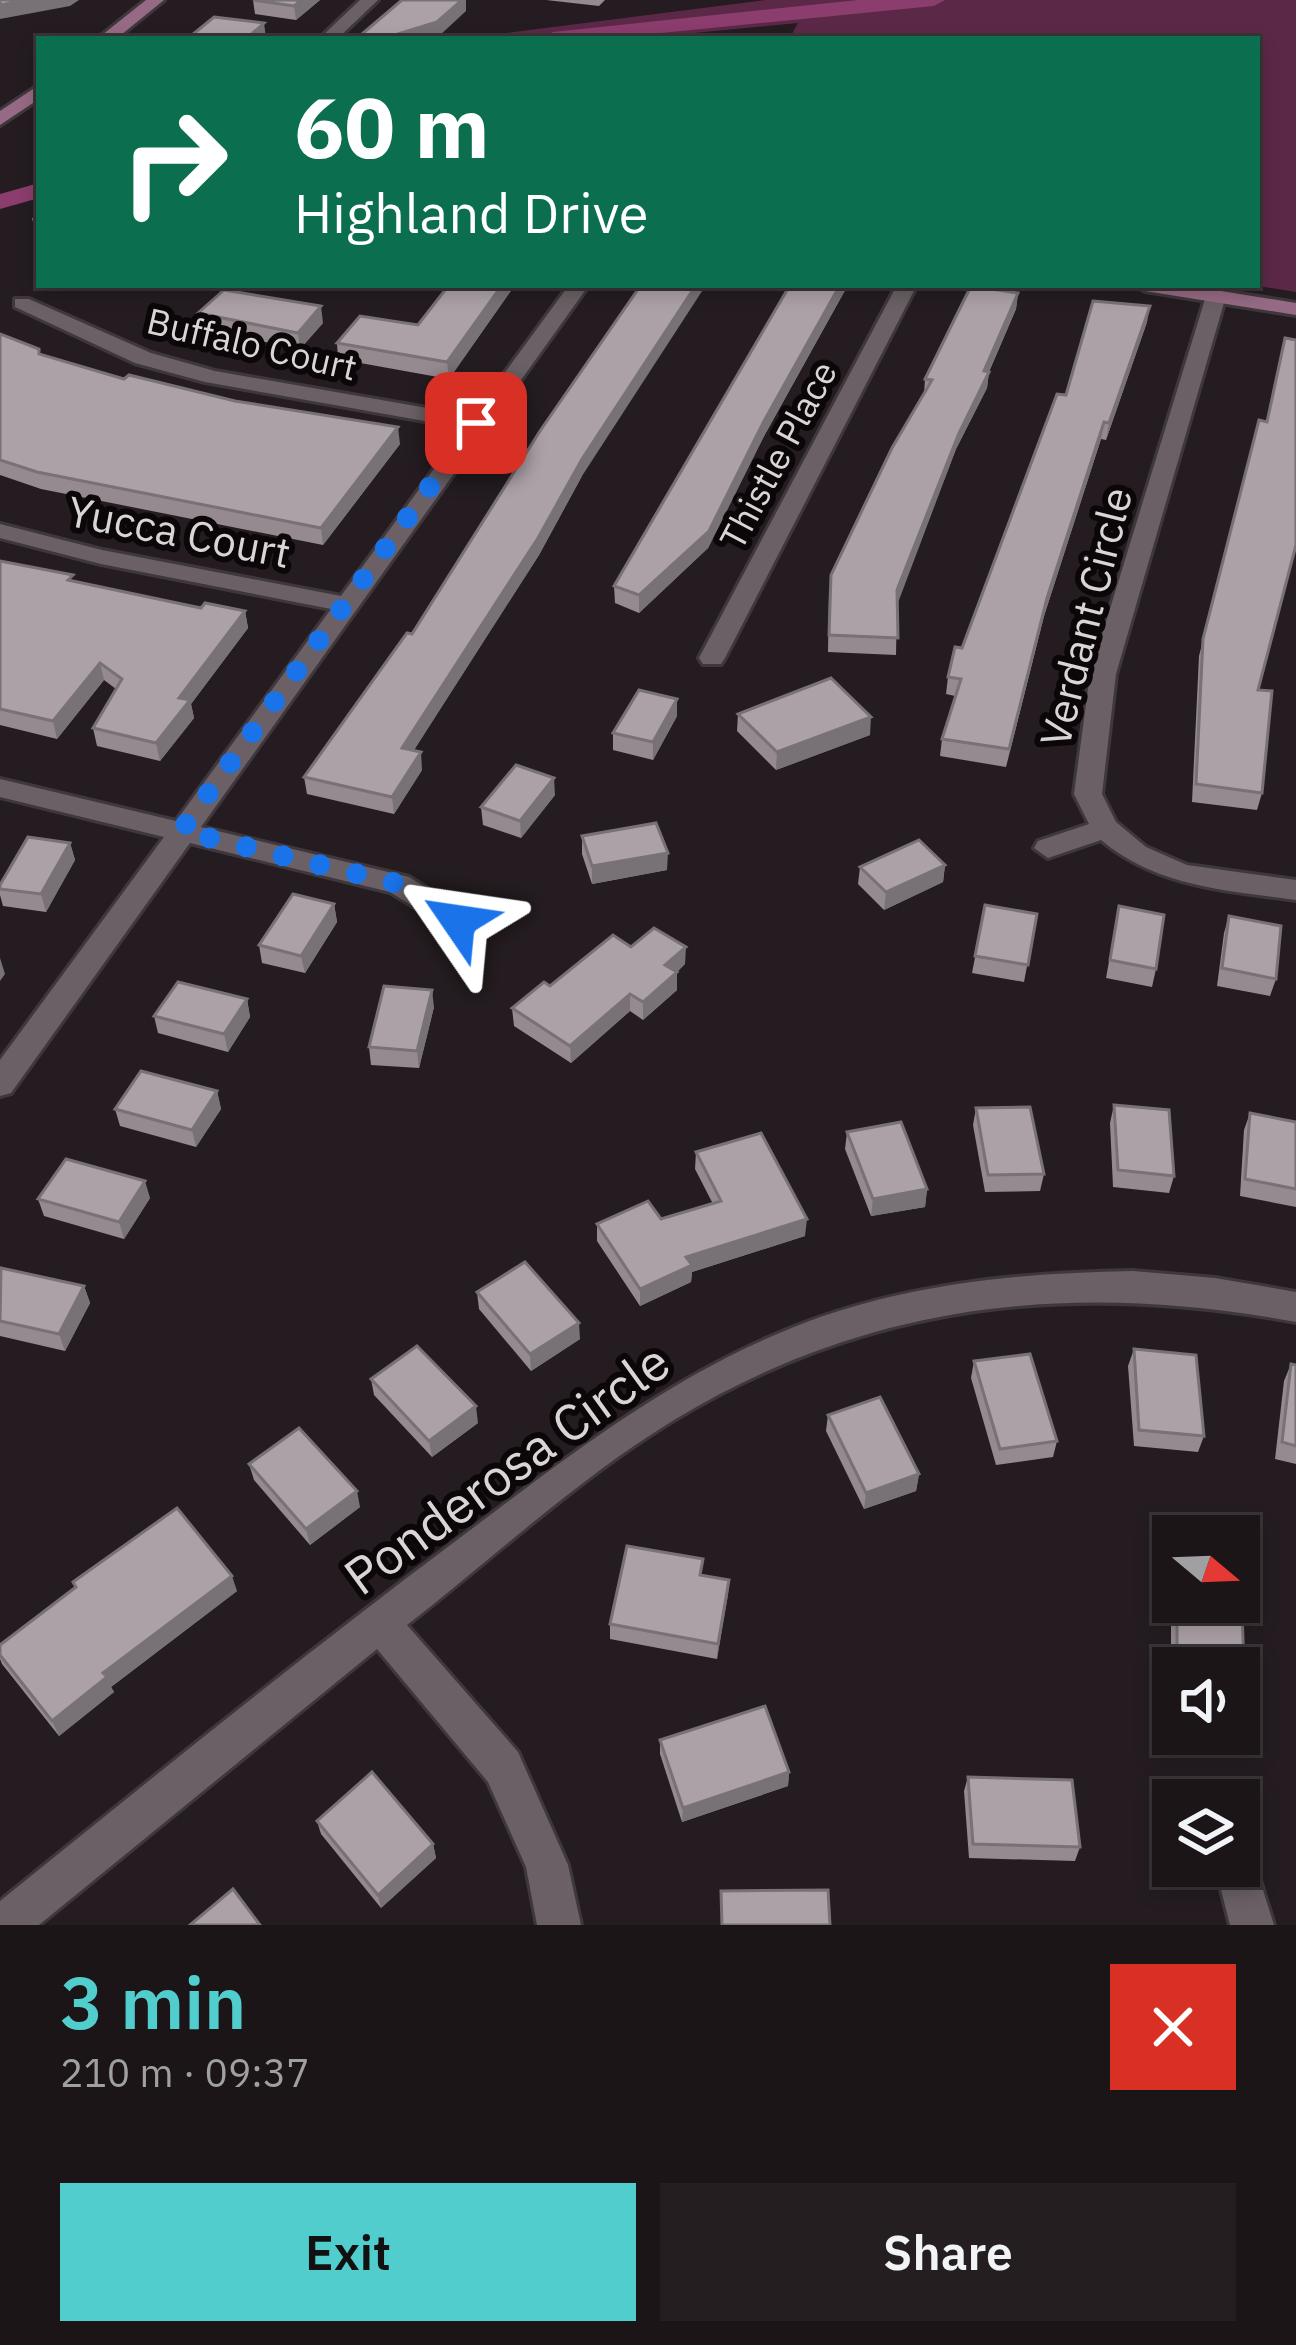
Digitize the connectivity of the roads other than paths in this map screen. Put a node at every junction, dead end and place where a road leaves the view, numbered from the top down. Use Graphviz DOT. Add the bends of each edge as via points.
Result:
graph roads {
  1 [pos="156,0"];
  2 [pos="370,0"];
  3 [pos="109,36"];
  4 [pos="330,36"];
  5 [pos="36,92"];
  6 [pos="9,105"];
  7 [pos="0,120"];
  8 [pos="577,288"];
  9 [pos="905,288"];
  10 [pos="1164,288"];
  11 [pos="1216,296"];
  12 [pos="22,303"];
  13 [pos="1296,309"];
  14 [pos="476,423"];
  15 [pos="0,531"];
  16 [pos="345,604"];
  17 [pos="712,658"];
  18 [pos="0,788"];
  19 [pos="1105,829"];
  20 [pos="181,831"];
  21 [pos="1048,848"];
  22 [pos="1296,890"];
  23 [pos="458,921"];
  24 [pos="0,1084"];
  25 [pos="1296,1307"];
  26 [pos="379,1622"];
  27 [pos="1242,1887"];
  28 [pos="4,1925"];
  29 [pos="559,1925"];
  30 [pos="1252,1925"];
  1 -- 3 [label="main road"];
  2 -- 4 [label="street"];
  5 -- 6 [label="main road"];
  6 -- 7 [label="main road"];
  8 -- 14 [label="street"];
  9 -- 17 [label="street, Thistle Place"];
  10 -- 11 [label="main road"];
  11 -- 13 [label="main road"];
  11 -- 19 [label="street, Verdant Circle" via="1103,674 1087,779"];
  12 -- 14 [label="street, Buffalo Court" via="143,358 213,377"];
  14 -- 16 [label="street"];
  15 -- 16 [label="street, Yucca Court"];
  16 -- 20 [label="street"];
  18 -- 20 [label="street"];
  19 -- 21 [label="street"];
  19 -- 22 [label="street" via="1182,874"];
  20 -- 23 [label="street" via="399,884"];
  20 -- 24 [label="street"];
  25 -- 26 [label="street, Ponderosa Circle" via="1233,1292 1098,1283 999,1290 902,1307 777,1348 660,1410"];
  26 -- 28 [label="street, Ponderosa Circle"];
  26 -- 29 [label="street" via="503,1766 547,1865"];
  27 -- 30 [label="street"];
}
